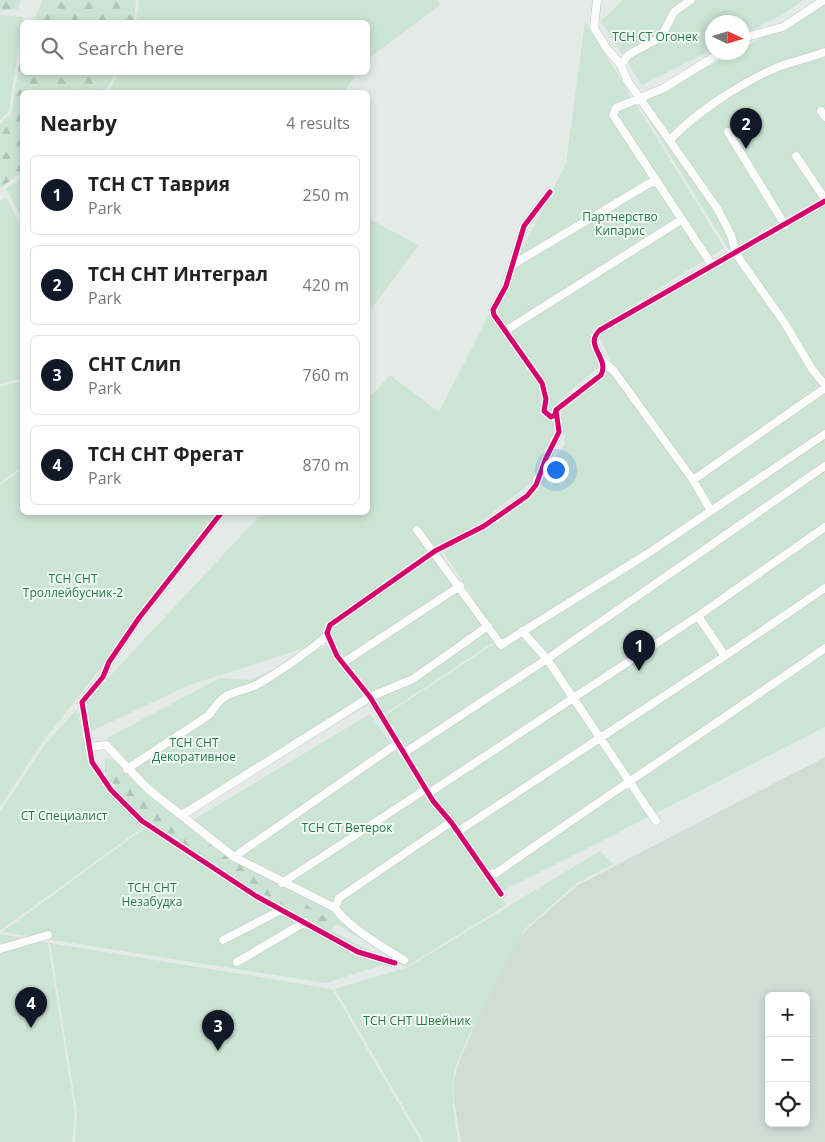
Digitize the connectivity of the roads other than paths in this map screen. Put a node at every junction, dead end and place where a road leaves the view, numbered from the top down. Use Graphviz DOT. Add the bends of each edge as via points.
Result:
graph roads {
  1 [pos="597,0"];
  2 [pos="691,0"];
  3 [pos="824,0"];
  4 [pos="750,36"];
  5 [pos="825,52"];
  6 [pos="709,60"];
  7 [pos="621,65"];
  8 [pos="640,97"];
  9 [pos="728,132"];
  10 [pos="670,140"];
  11 [pos="796,156"];
  12 [pos="655,180"];
  13 [pos="550,192"];
  14 [pos="825,200"];
  15 [pos="681,220"];
  16 [pos="785,225"];
  17 [pos="736,254"];
  18 [pos="512,265"];
  19 [pos="712,265"];
  20 [pos="505,331"];
  21 [pos="603,361"];
  22 [pos="825,386"];
  23 [pos="556,410"];
  24 [pos="825,434"];
  25 [pos="825,466"];
  26 [pos="693,480"];
  27 [pos="710,509"];
  28 [pos="220,515"];
  29 [pos="825,527"];
  30 [pos="417,530"];
  31 [pos="435,551"];
  32 [pos="460,586"];
  33 [pos="825,588"];
  34 [pos="698,616"];
  35 [pos="488,626"];
  36 [pos="522,631"];
  37 [pos="327,636"];
  38 [pos="825,648"];
  39 [pos="725,656"];
  40 [pos="547,659"];
  41 [pos="344,662"];
  42 [pos="370,697"];
  43 [pos="573,698"];
  44 [pos="599,737"];
  45 [pos="398,743"];
  46 [pos="89,747"];
  47 [pos="404,753"];
  48 [pos="127,769"];
  49 [pos="628,781"];
  50 [pos="428,791"];
  51 [pos="182,815"];
  52 [pos="656,821"];
  53 [pos="451,822"];
  54 [pos="457,832"];
  55 [pos="234,857"];
  56 [pos="487,874"];
  57 [pos="282,883"];
  58 [pos="501,894"];
  59 [pos="335,908"];
  60 [pos="281,910"];
  61 [pos="304,922"];
  62 [pos="48,935"];
  63 [pos="223,940"];
  64 [pos="0,949"];
  65 [pos="404,960"];
  66 [pos="237,962"];
  67 [pos="395,963"];
  1 -- 7 [label="street" via="594,28"];
  2 -- 7 [label="street" via="674,12 661,37 628,55"];
  3 -- 4 [label="street" via="783,27"];
  5 -- 10 [label="street" via="771,70 704,110"];
  6 -- 8 [label="street" via="664,88"];
  7 -- 8 [label="street"];
  8 -- 10 [label="street"];
  8 -- 12 [label="street" via="616,108 614,115"];
  9 -- 16 [label="street"];
  10 -- 17 [label="street" via="717,208 731,235"];
  11 -- 14 [label="street"];
  12 -- 15 [label="street"];
  12 -- 18 [label="street"];
  13 -- 18 [label="street" via="524,226"];
  14 -- 16 [label="street"];
  15 -- 19 [label="street"];
  15 -- 20 [label="street"];
  16 -- 17 [label="street"];
  17 -- 19 [label="street"];
  17 -- 22 [label="street"];
  18 -- 20 [label="street" via="506,286 493,310"];
  19 -- 21 [label="street" via="597,333 594,344"];
  20 -- 23 [label="street" via="546,391 545,413 553,416"];
  21 -- 23 [label="street" via="601,375"];
  21 -- 26 [label="street" via="614,371"];
  22 -- 26 [label="street"];
  23 -- 31 [label="street" via="559,432 536,485 527,496 484,526"];
  24 -- 27 [label="street"];
  25 -- 40 [label="street"];
  26 -- 27 [label="street"];
  27 -- 36 [label="street" via="647,554"];
  28 -- 46 [label="street" via="139,618 109,662 103,677 82,702"];
  29 -- 34 [label="street"];
  30 -- 31 [label="street"];
  31 -- 32 [label="street"];
  31 -- 37 [label="street" via="330,625"];
  32 -- 35 [label="street"];
  32 -- 41 [label="street"];
  33 -- 39 [label="street"];
  34 -- 39 [label="street"];
  34 -- 43 [label="street"];
  35 -- 36 [label="street" via="501,644"];
  35 -- 42 [label="street" via="413,679"];
  36 -- 40 [label="street"];
  37 -- 41 [label="street" via="337,656"];
  37 -- 48 [label="street" via="279,672 257,684 228,693 209,715"];
  38 -- 49 [label="street" via="671,756"];
  39 -- 44 [label="street"];
  40 -- 43 [label="street"];
  40 -- 47 [label="street"];
  41 -- 42 [label="street"];
  42 -- 45 [label="street"];
  42 -- 51 [label="street"];
  43 -- 44 [label="street"];
  43 -- 50 [label="street"];
  44 -- 49 [label="street"];
  44 -- 54 [label="street"];
  45 -- 47 [label="street"];
  45 -- 55 [label="street"];
  46 -- 48 [label="street" via="106,745"];
  46 -- 60 [label="street" via="100,777 142,821"];
  47 -- 50 [label="street"];
  48 -- 51 [label="street"];
  49 -- 52 [label="street"];
  49 -- 56 [label="street" via="496,873"];
  50 -- 53 [label="street"];
  50 -- 57 [label="street"];
  51 -- 55 [label="street"];
  53 -- 54 [label="street"];
  53 -- 59 [label="street" via="339,898"];
  54 -- 56 [label="street"];
  55 -- 57 [label="street"];
  56 -- 58 [label="street"];
  57 -- 59 [label="street"];
  59 -- 65 [label="street" via="340,917 370,937 377,946"];
  60 -- 61 [label="street"];
  60 -- 63 [label="street"];
  61 -- 66 [label="street"];
  61 -- 67 [label="street" via="358,952"];
  62 -- 64 [label="street"];
}
